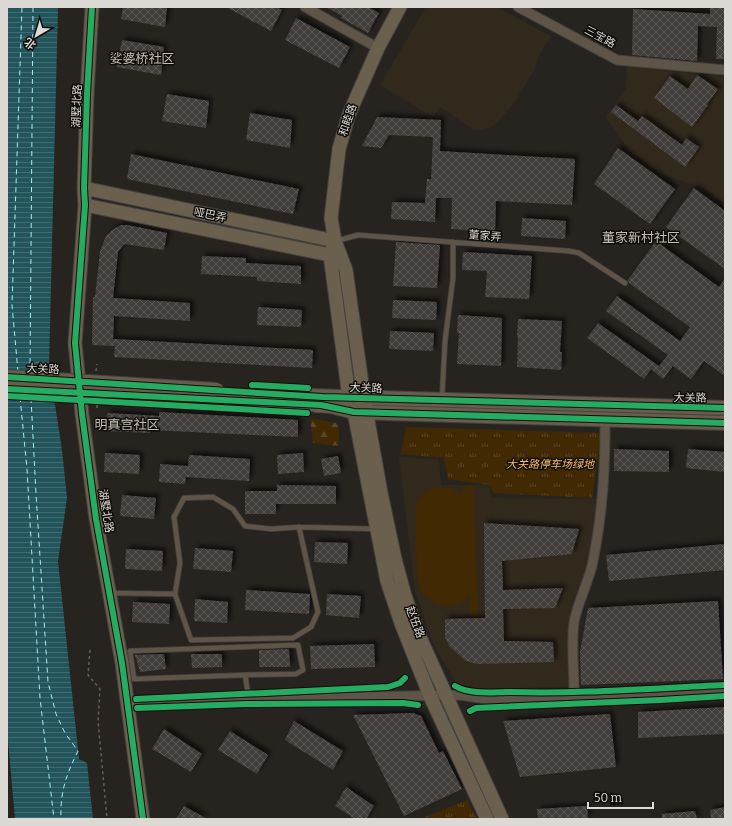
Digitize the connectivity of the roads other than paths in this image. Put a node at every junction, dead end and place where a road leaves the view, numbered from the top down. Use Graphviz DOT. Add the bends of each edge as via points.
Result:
graph roads {
  1 [pos="92,7"];
  2 [pos="99,7"];
  3 [pos="305,7"];
  4 [pos="400,7"];
  5 [pos="518,7"];
  6 [pos="378,48"];
  7 [pos="725,70"];
  8 [pos="87,189"];
  9 [pos="85,205"];
  10 [pos="336,241"];
  11 [pos="453,242"];
  12 [pos="330,255"];
  13 [pos="625,283"];
  14 [pos="7,377"];
  15 [pos="7,389"];
  16 [pos="349,397"];
  17 [pos="364,398"];
  18 [pos="308,400"];
  19 [pos="442,400"];
  20 [pos="725,408"];
  21 [pos="361,413"];
  22 [pos="725,423"];
  23 [pos="605,429"];
  24 [pos="300,527"];
  25 [pos="378,529"];
  26 [pos="110,594"];
  27 [pos="175,594"];
  28 [pos="245,675"];
  29 [pos="574,689"];
  30 [pos="725,690"];
  31 [pos="430,696"];
  32 [pos="446,696"];
  33 [pos="250,699"];
  34 [pos="128,704"];
  35 [pos="143,819"];
  36 [pos="487,819"];
  37 [pos="502,819"];
  1 -- 8 [label="main road, 湖墅北路" via="87,94"];
  2 -- 8 [label="main road, 湖墅北路"];
  3 -- 6 [label="street"];
  4 -- 6 [label="main road, 和睦路"];
  5 -- 7 [label="street, 三宝路" via="617,60"];
  6 -- 10 [label="main road, 和睦路" via="349,114 339,149 331,218"];
  8 -- 9 [label="main road, 湖墅北路"];
  8 -- 10 [label="main road, 哑巴弄"];
  9 -- 12 [label="main road, 哑巴弄"];
  9 -- 26 [label="main road, 湖墅北路" via="75,343 96,519"];
  10 -- 11 [label="lane, 董家弄" via="358,235"];
  10 -- 12 [label="main road"];
  10 -- 17 [label="main road, 和睦路" via="346,270"];
  11 -- 13 [label="lane, 董家弄" via="569,251 579,254"];
  11 -- 19 [label="lane" via="453,278 445,341"];
  12 -- 16 [label="main road"];
  14 -- 18 [label="main road, 大关路, bridge"];
  15 -- 18 [label="main road, 大关路, bridge"];
  16 -- 17 [label="main road, 大关路"];
  16 -- 18 [label="main road, 大关路"];
  16 -- 21 [label="main road"];
  17 -- 19 [label="main road, 大关路"];
  17 -- 21 [label="main road, 和睦路"];
  18 -- 21 [label="main road, 大关路"];
  19 -- 20 [label="main road, 大关路"];
  21 -- 22 [label="main road, 大关路"];
  21 -- 25 [label="main road, 赵伍路"];
  21 -- 32 [label="main road, 赵伍路" via="405,596 418,633"];
  23 -- 29 [label="street" via="600,524 592,564 574,623"];
  24 -- 25 [label="lane"];
  24 -- 27 [label="lane" via="271,529 245,526 233,509 213,497 184,498 174,517 180,563"];
  24 -- 27 [label="lane" via="318,612 311,627 293,638 191,640"];
  25 -- 31 [label="main road, 赵伍路" via="387,581"];
  26 -- 27 [label="lane"];
  26 -- 34 [label="main road, 湖墅北路"];
  28 -- 28 [label="lane" via="134,679 130,651 298,645 303,670 296,674"];
  28 -- 33 [label="lane"];
  30 -- 32 [label="street" via="494,700 460,695"];
  31 -- 32 [label="street"];
  31 -- 33 [label="street"];
  31 -- 36 [label="main road, 赵伍路"];
  32 -- 37 [label="main road, 赵伍路"];
  33 -- 34 [label="street"];
  34 -- 35 [label="main road, 湖墅北路"];
}
